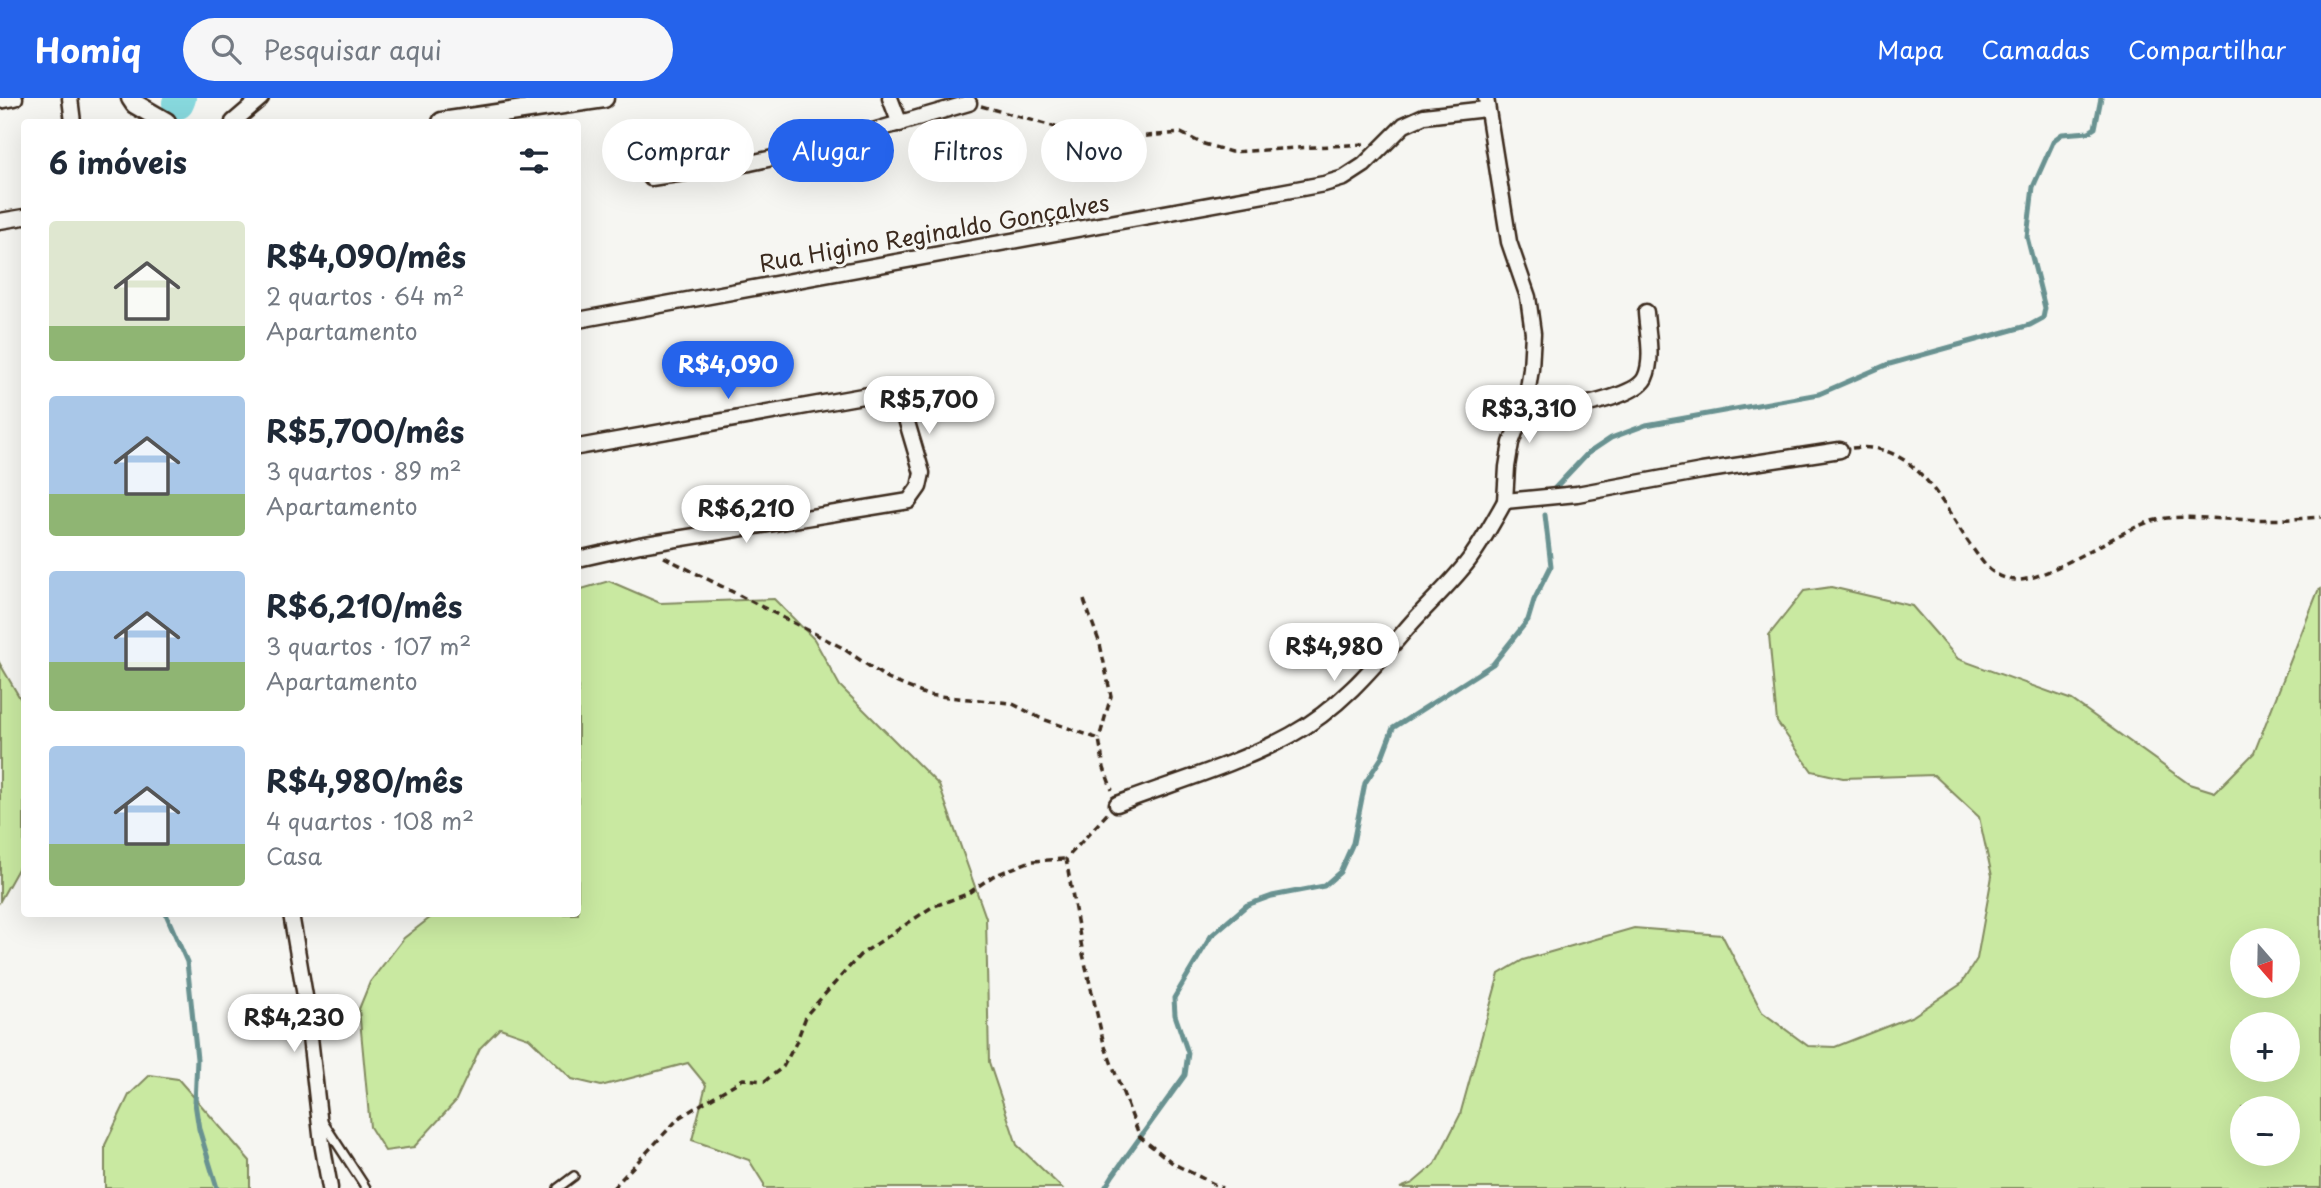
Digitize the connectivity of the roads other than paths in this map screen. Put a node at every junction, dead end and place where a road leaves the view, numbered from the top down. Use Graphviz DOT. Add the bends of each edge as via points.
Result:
graph roads {
  1 [pos="15,98"];
  2 [pos="70,98"];
  3 [pos="131,98"];
  4 [pos="261,98"];
  5 [pos="604,98"];
  6 [pos="890,98"];
  7 [pos="0,101"];
  8 [pos="969,103"];
  9 [pos="1486,104"];
  10 [pos="73,119"];
  11 [pos="161,119"];
  12 [pos="236,119"];
  13 [pos="493,119"];
  14 [pos="900,124"];
  15 [pos="754,162"];
  16 [pos="21,218"];
  17 [pos="0,221"];
  18 [pos="1646,312"];
  19 [pos="581,319"];
  20 [pos="1526,402"];
  21 [pos="581,446"];
  22 [pos="1840,450"];
  23 [pos="1505,501"];
  24 [pos="581,558"];
  25 [pos="1117,804"];
  26 [pos="292,917"];
  27 [pos="319,1116"];
  28 [pos="574,1177"];
  29 [pos="330,1188"];
  30 [pos="366,1188"];
  31 [pos="558,1188"];
  1 -- 7 [label="street"];
  2 -- 10 [label="street"];
  3 -- 11 [label="street"];
  4 -- 12 [label="street"];
  5 -- 13 [label="street"];
  6 -- 14 [label="street"];
  8 -- 14 [label="street"];
  9 -- 19 [label="street, Rua Higino Reginaldo Gonçalves" via="1424,116 1404,125 1364,164 1324,184"];
  9 -- 20 [label="street" via="1509,242 1528,297 1533,333"];
  14 -- 15 [label="street"];
  16 -- 17 [label="street"];
  18 -- 20 [label="street" via="1649,363 1640,386 1571,407"];
  20 -- 23 [label="street" via="1511,443"];
  21 -- 24 [label="street" via="885,391 901,402 922,473 909,500"];
  22 -- 23 [label="street" via="1577,494"];
  23 -- 25 [label="street" via="1468,561 1384,657 1328,712 1250,755"];
  26 -- 27 [label="street"];
  27 -- 29 [label="street"];
  27 -- 30 [label="lane"];
  28 -- 31 [label="lane"];
}
